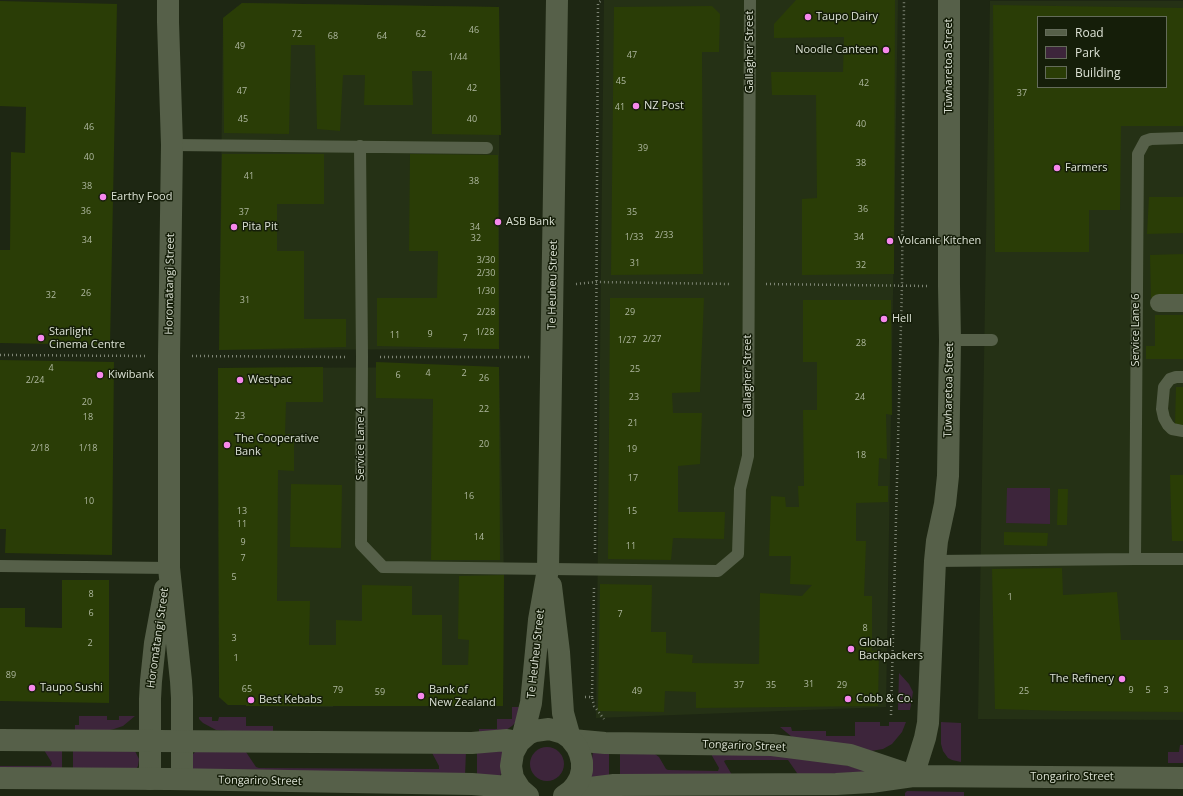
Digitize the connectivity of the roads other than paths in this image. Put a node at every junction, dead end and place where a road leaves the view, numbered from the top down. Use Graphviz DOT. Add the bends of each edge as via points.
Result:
graph roads {
  1 [pos="168,0"];
  2 [pos="557,0"];
  3 [pos="750,0"];
  4 [pos="949,0"];
  5 [pos="1183,138"];
  6 [pos="172,145"];
  7 [pos="360,146"];
  8 [pos="488,148"];
  9 [pos="1159,303"];
  10 [pos="1183,303"];
  11 [pos="950,340"];
  12 [pos="992,340"];
  13 [pos="1183,377"];
  14 [pos="1183,431"];
  15 [pos="1135,559"];
  16 [pos="1183,559"];
  17 [pos="935,561"];
  18 [pos="0,566"];
  19 [pos="169,568"];
  20 [pos="548,569"];
  21 [pos="571,739"];
  22 [pos="0,740"];
  23 [pos="150,740"];
  24 [pos="182,740"];
  25 [pos="521,740"];
  26 [pos="913,776"];
  27 [pos="0,778"];
  28 [pos="1183,778"];
  29 [pos="150,779"];
  30 [pos="182,780"];
  31 [pos="525,794"];
  32 [pos="567,795"];
  1 -- 6 [label="street, Horomātangi Street"];
  2 -- 20 [label="street, Te Heuheu Street"];
  3 -- 20 [label="lane, Gallagher Street" via="748,456 740,489 738,554 718,571"];
  4 -- 11 [label="street, Tūwharetoa Street"];
  5 -- 15 [label="lane, Service Lane 6" via="1151,139 1146,141 1138,154"];
  6 -- 7 [label="lane"];
  6 -- 19 [label="street, Horomātangi Street"];
  7 -- 8 [label="lane"];
  7 -- 20 [label="lane, Service Lane 4" via="360,544 383,567"];
  9 -- 10 [label="street"];
  11 -- 12 [label="lane"];
  11 -- 17 [label="street, Tūwharetoa Street" via="948,476"];
  13 -- 14 [label="lane" via="1170,379 1164,387 1162,409 1168,425 1172,429"];
  15 -- 16 [label="lane"];
  15 -- 17 [label="lane"];
  17 -- 26 [label="street, Tūwharetoa Street" via="928,723"];
  18 -- 19 [label="lane"];
  19 -- 23 [label="street, Horomātangi Street" via="155,643 150,698"];
  19 -- 24 [label="street, Horomātangi Street" via="182,681"];
  20 -- 21 [label="street, Te Heuheu Street" via="563,713"];
  20 -- 25 [label="street, Te Heuheu Street" via="539,620 531,703"];
  21 -- 25 [label="street, Tongariro Street" via="563,733 549,729 535,731"];
  21 -- 26 [label="street, Tongariro Street" via="605,743 772,745 850,756"];
  21 -- 32 [label="street, Te Heuheu Street" via="582,762 580,778"];
  22 -- 23 [label="street"];
  23 -- 24 [label="street"];
  23 -- 29 [label="street, Horomātangi Street"];
  24 -- 25 [label="street" via="472,743"];
  24 -- 30 [label="street, Horomātangi Street"];
  25 -- 31 [label="street, Te Heuheu Street" via="513,753 511,766 513,778"];
  26 -- 28 [label="street, Tongariro Street"];
  26 -- 32 [label="street, Tongariro Street" via="836,784 620,784 590,788"];
  27 -- 29 [label="street, Tongariro Street"];
  29 -- 30 [label="street, Tongariro Street"];
  30 -- 31 [label="street, Tongariro Street" via="472,784"];
}
